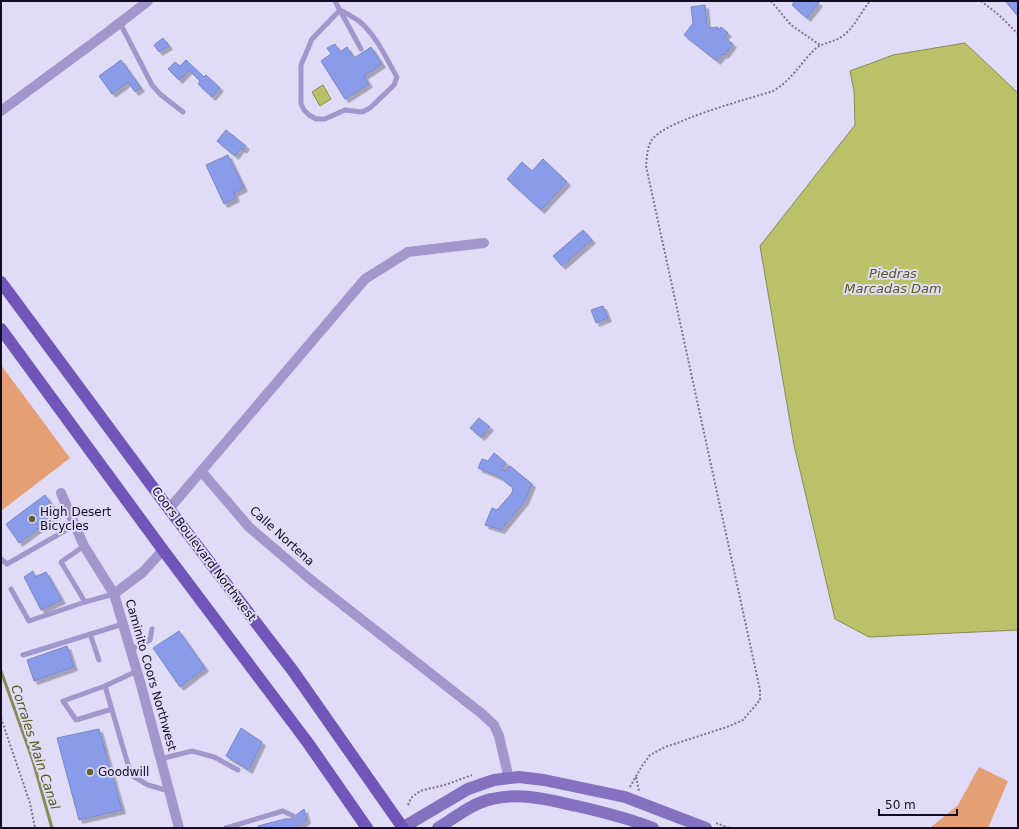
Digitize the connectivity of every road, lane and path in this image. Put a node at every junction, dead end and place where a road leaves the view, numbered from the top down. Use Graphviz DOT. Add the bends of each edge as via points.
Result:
graph roads {
  1 [pos="148,1"];
  2 [pos="335,1"];
  3 [pos="771,1"];
  4 [pos="870,1"];
  5 [pos="981,1"];
  6 [pos="340,10"];
  7 [pos="120,23"];
  8 [pos="1018,34"];
  9 [pos="820,45"];
  10 [pos="361,49"];
  11 [pos="1,111"];
  12 [pos="183,112"];
  13 [pos="484,243"];
  14 [pos="1,282"];
  15 [pos="1,329"];
  16 [pos="201,472"];
  17 [pos="61,493"];
  18 [pos="169,509"];
  19 [pos="75,525"];
  20 [pos="84,546"];
  21 [pos="163,550"];
  22 [pos="1,559"];
  23 [pos="11,589"];
  24 [pos="114,594"];
  25 [pos="86,602"];
  26 [pos="123,624"];
  27 [pos="152,628"];
  28 [pos="90,634"];
  29 [pos="130,650"];
  30 [pos="23,655"];
  31 [pos="99,660"];
  32 [pos="137,671"];
  33 [pos="106,686"];
  34 [pos="112,708"];
  35 [pos="1,718"];
  36 [pos="160,759"];
  37 [pos="238,770"];
  38 [pos="509,778"];
  39 [pos="169,791"];
  40 [pos="625,797"];
  41 [pos="295,817"];
  42 [pos="235,827"];
  43 [pos="35,828"];
  44 [pos="180,828"];
  45 [pos="226,828"];
  46 [pos="367,828"];
  47 [pos="402,828"];
  48 [pos="438,828"];
  49 [pos="653,828"];
  50 [pos="706,828"];
  1 -- 7 [label="street"];
  2 -- 6 [label="lane"];
  3 -- 9 [label="path" via="791,25"];
  4 -- 9 [label="path" via="843,36 831,43"];
  5 -- 8 [label="path"];
  6 -- 6 [label="lane" via="312,39 301,65 301,104 309,115 316,119 325,119 345,110 362,112 370,108 394,85 397,77 367,29"];
  6 -- 10 [label="lane"];
  7 -- 11 [label="street"];
  7 -- 12 [label="lane" via="152,85"];
  9 -- 40 [label="path" via="782,86 676,123 659,132 651,140 647,152 646,166 760,690 760,700 743,720 665,747 650,755"];
  13 -- 16 [label="street" via="408,252 365,279"];
  14 -- 18 [label="main road, Coors Boulevard Northwest"];
  15 -- 21 [label="main road"];
  16 -- 18 [label="street"];
  16 -- 38 [label="street, Calle Nortena" via="249,527 305,575 494,725"];
  17 -- 19 [label="street"];
  18 -- 47 [label="main road, Coors Boulevard Northwest" via="293,671"];
  19 -- 20 [label="street"];
  19 -- 22 [label="lane" via="7,564"];
  20 -- 24 [label="street"];
  20 -- 25 [label="lane" via="61,562"];
  21 -- 24 [label="street, Caminito Coors Northwest" via="143,572"];
  21 -- 46 [label="main road" via="308,743"];
  23 -- 25 [label="lane" via="30,621"];
  24 -- 25 [label="lane"];
  24 -- 26 [label="street, Caminito Coors Northwest"];
  26 -- 28 [label="lane"];
  26 -- 29 [label="street, Caminito Coors Northwest"];
  27 -- 29 [label="lane" via="150,640"];
  28 -- 30 [label="lane"];
  28 -- 31 [label="lane"];
  29 -- 32 [label="street, Caminito Coors Northwest"];
  32 -- 33 [label="lane"];
  32 -- 36 [label="street, Caminito Coors Northwest"];
  33 -- 34 [label="lane"];
  33 -- 34 [label="lane" via="63,701 76,720"];
  34 -- 39 [label="lane" via="131,775 148,785"];
  35 -- 43 [label="path" via="30,803"];
  36 -- 37 [label="lane" via="192,751 214,757"];
  36 -- 39 [label="street, Caminito Coors Northwest"];
  38 -- 40 [label="street" via="544,780"];
  38 -- 47 [label="street" via="468,789"];
  39 -- 44 [label="street, Caminito Coors Northwest"];
  40 -- 50 [label="street"];
  41 -- 42 [label="lane" via="283,810"];
  42 -- 45 [label="lane"];
  48 -- 49 [label="street" via="475,805 490,799 523,796 619,816"];
}
